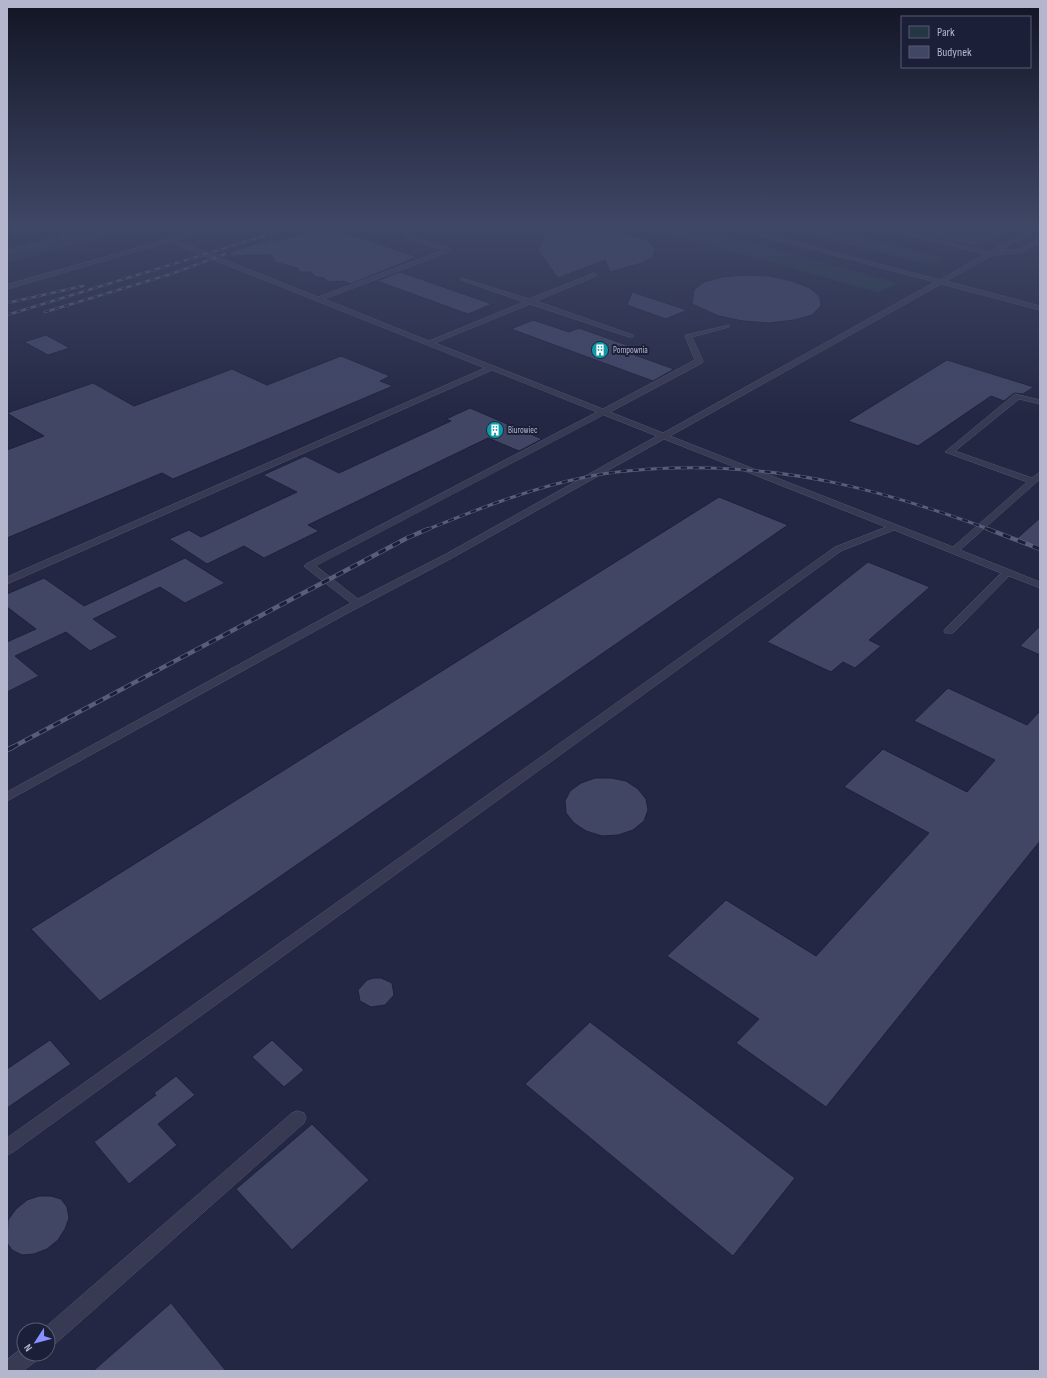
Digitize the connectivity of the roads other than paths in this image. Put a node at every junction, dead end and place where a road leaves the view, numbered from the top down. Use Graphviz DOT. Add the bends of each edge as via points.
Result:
graph roads {
  1 [pos="294,289"];
  2 [pos="344,289"];
  3 [pos="493,289"];
  4 [pos="560,289"];
  5 [pos="928,289"];
  6 [pos="969,289"];
  7 [pos="996,289"];
  8 [pos="318,299"];
  9 [pos="1040,301"];
  10 [pos="530,302"];
  11 [pos="1040,308"];
  12 [pos="728,326"];
  13 [pos="631,336"];
  14 [pos="429,343"];
  15 [pos="492,368"];
  16 [pos="1040,402"];
  17 [pos="604,412"];
  18 [pos="664,436"];
  19 [pos="1040,475"];
  20 [pos="1032,481"];
  21 [pos="894,527"];
  22 [pos="954,551"];
  23 [pos="1008,572"];
  24 [pos="7,581"];
  25 [pos="1040,585"];
  26 [pos="358,604"];
  27 [pos="949,631"];
  28 [pos="7,797"];
  29 [pos="298,1118"];
  30 [pos="7,1147"];
  31 [pos="56,1330"];
  32 [pos="20,1362"];
  33 [pos="9,1371"];
  1 -- 8 [label="lane"];
  2 -- 8 [label="lane"];
  3 -- 10 [label="lane"];
  4 -- 10 [label="lane"];
  5 -- 18 [label="lane"];
  6 -- 11 [label="lane"];
  7 -- 9 [label="lane"];
  8 -- 14 [label="lane"];
  10 -- 13 [label="lane"];
  10 -- 14 [label="lane"];
  12 -- 17 [label="lane" via="688,336 699,361"];
  14 -- 15 [label="lane"];
  15 -- 17 [label="lane"];
  15 -- 24 [label="lane"];
  16 -- 20 [label="lane" via="1018,396 949,452"];
  17 -- 18 [label="lane"];
  17 -- 26 [label="lane" via="309,566"];
  18 -- 21 [label="lane"];
  18 -- 26 [label="lane" via="450,556"];
  19 -- 20 [label="lane"];
  20 -- 22 [label="lane"];
  21 -- 22 [label="lane"];
  21 -- 30 [label="lane" via="838,549"];
  22 -- 23 [label="lane"];
  23 -- 25 [label="lane"];
  23 -- 27 [label="lane"];
  26 -- 28 [label="lane"];
  29 -- 31 [label="lane"];
  32 -- 33 [label="lane"];
}
